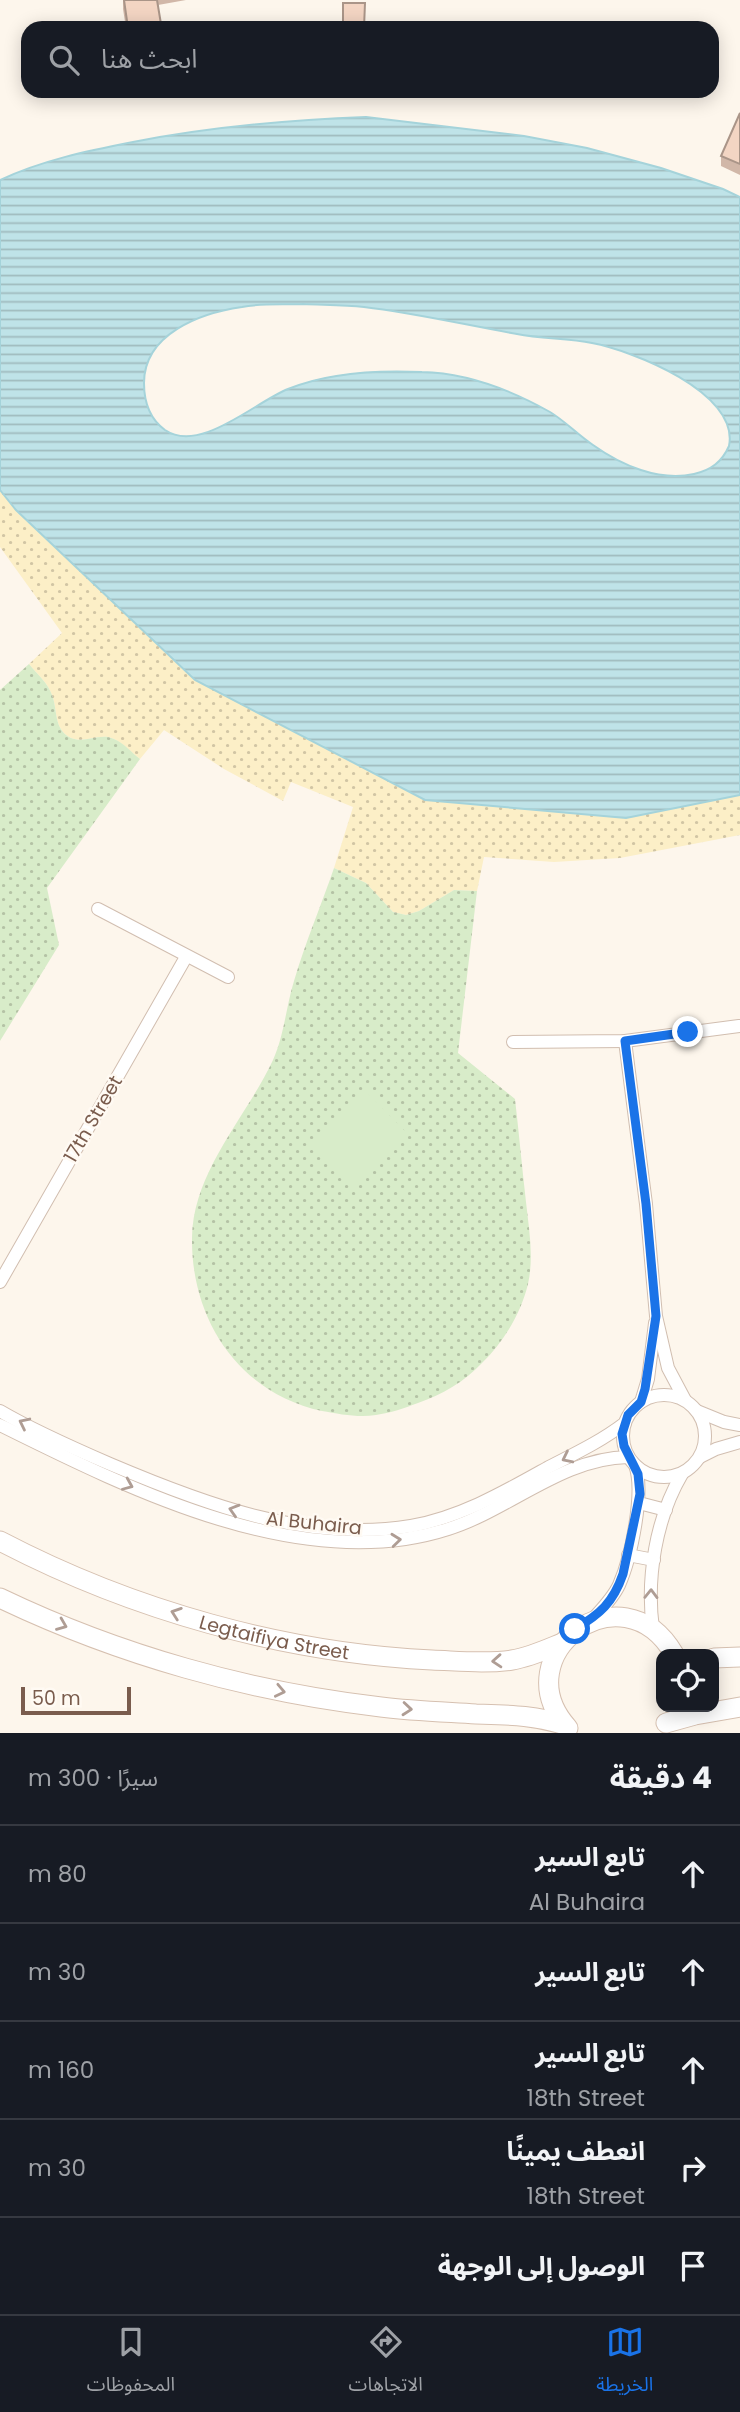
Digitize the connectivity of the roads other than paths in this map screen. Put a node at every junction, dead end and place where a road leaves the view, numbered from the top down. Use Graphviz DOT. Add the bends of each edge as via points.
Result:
graph roads {
  1 [pos="98,909"];
  2 [pos="186,957"];
  3 [pos="228,977"];
  4 [pos="738,1026"];
  5 [pos="625,1041"];
  6 [pos="513,1042"];
  7 [pos="0,1282"];
  8 [pos="656,1316"];
  9 [pos="685,1400"];
  10 [pos="641,1402"];
  11 [pos="0,1410"];
  12 [pos="697,1410"];
  13 [pos="625,1423"];
  14 [pos="740,1425"];
  15 [pos="0,1426"];
  16 [pos="740,1442"];
  17 [pos="701,1457"];
  18 [pos="631,1461"];
  19 [pos="106,1469"];
  20 [pos="682,1474"];
  21 [pos="505,1498"];
  22 [pos="639,1503"];
  23 [pos="666,1510"];
  24 [pos="0,1541"];
  25 [pos="628,1555"];
  26 [pos="654,1560"];
  27 [pos="0,1598"];
  28 [pos="592,1620"];
  29 [pos="653,1629"];
  30 [pos="562,1643"];
  31 [pos="671,1649"];
  32 [pos="740,1657"];
  33 [pos="719,1658"];
  34 [pos="740,1707"];
  35 [pos="666,1721"];
  36 [pos="569,1729"];
  1 -- 2 [label="street"];
  2 -- 3 [label="street"];
  2 -- 7 [label="street, 17th Street"];
  4 -- 5 [label="street"];
  5 -- 6 [label="street"];
  5 -- 8 [label="street"];
  8 -- 9 [label="street" via="668,1368"];
  8 -- 10 [label="street"];
  9 -- 10 [label="street" via="658,1395"];
  9 -- 12 [label="street"];
  10 -- 13 [label="street"];
  19 -- 11 [label="street, Al Buhaira, one-way"];
  12 -- 14 [label="street"];
  12 -- 17 [label="street" via="706,1433"];
  13 -- 18 [label="street" via="624,1446"];
  13 -- 21 [label="street, Al Buhaira, one-way"];
  15 -- 19 [label="street, Al Buhaira"];
  16 -- 17 [label="street"];
  17 -- 20 [label="street"];
  18 -- 20 [label="street" via="657,1477"];
  18 -- 21 [label="street, Al Buhaira" via="605,1458 584,1464"];
  18 -- 22 [label="street" via="640,1483"];
  19 -- 21 [label="street, Al Buhaira" via="306,1532 411,1526"];
  20 -- 23 [label="street"];
  22 -- 23 [label="street"];
  22 -- 25 [label="street"];
  23 -- 26 [label="street"];
  30 -- 24 [label="street, Legtaifiya Street, one-way" via="533,1655 491,1662 397,1658 332,1649 201,1621 71,1575"];
  25 -- 26 [label="street"];
  25 -- 28 [label="street" via="618,1586"];
  29 -- 26 [label="street, one-way" via="650,1590"];
  27 -- 36 [label="street, one-way" via="155,1659 273,1689 383,1707 535,1716"];
  28 -- 29 [label="street" via="617,1616"];
  28 -- 30 [label="street"];
  29 -- 31 [label="street"];
  30 -- 36 [label="street" via="552,1663 549,1685 554,1706"];
  32 -- 33 [label="street"];
  34 -- 35 [label="street"];
}
